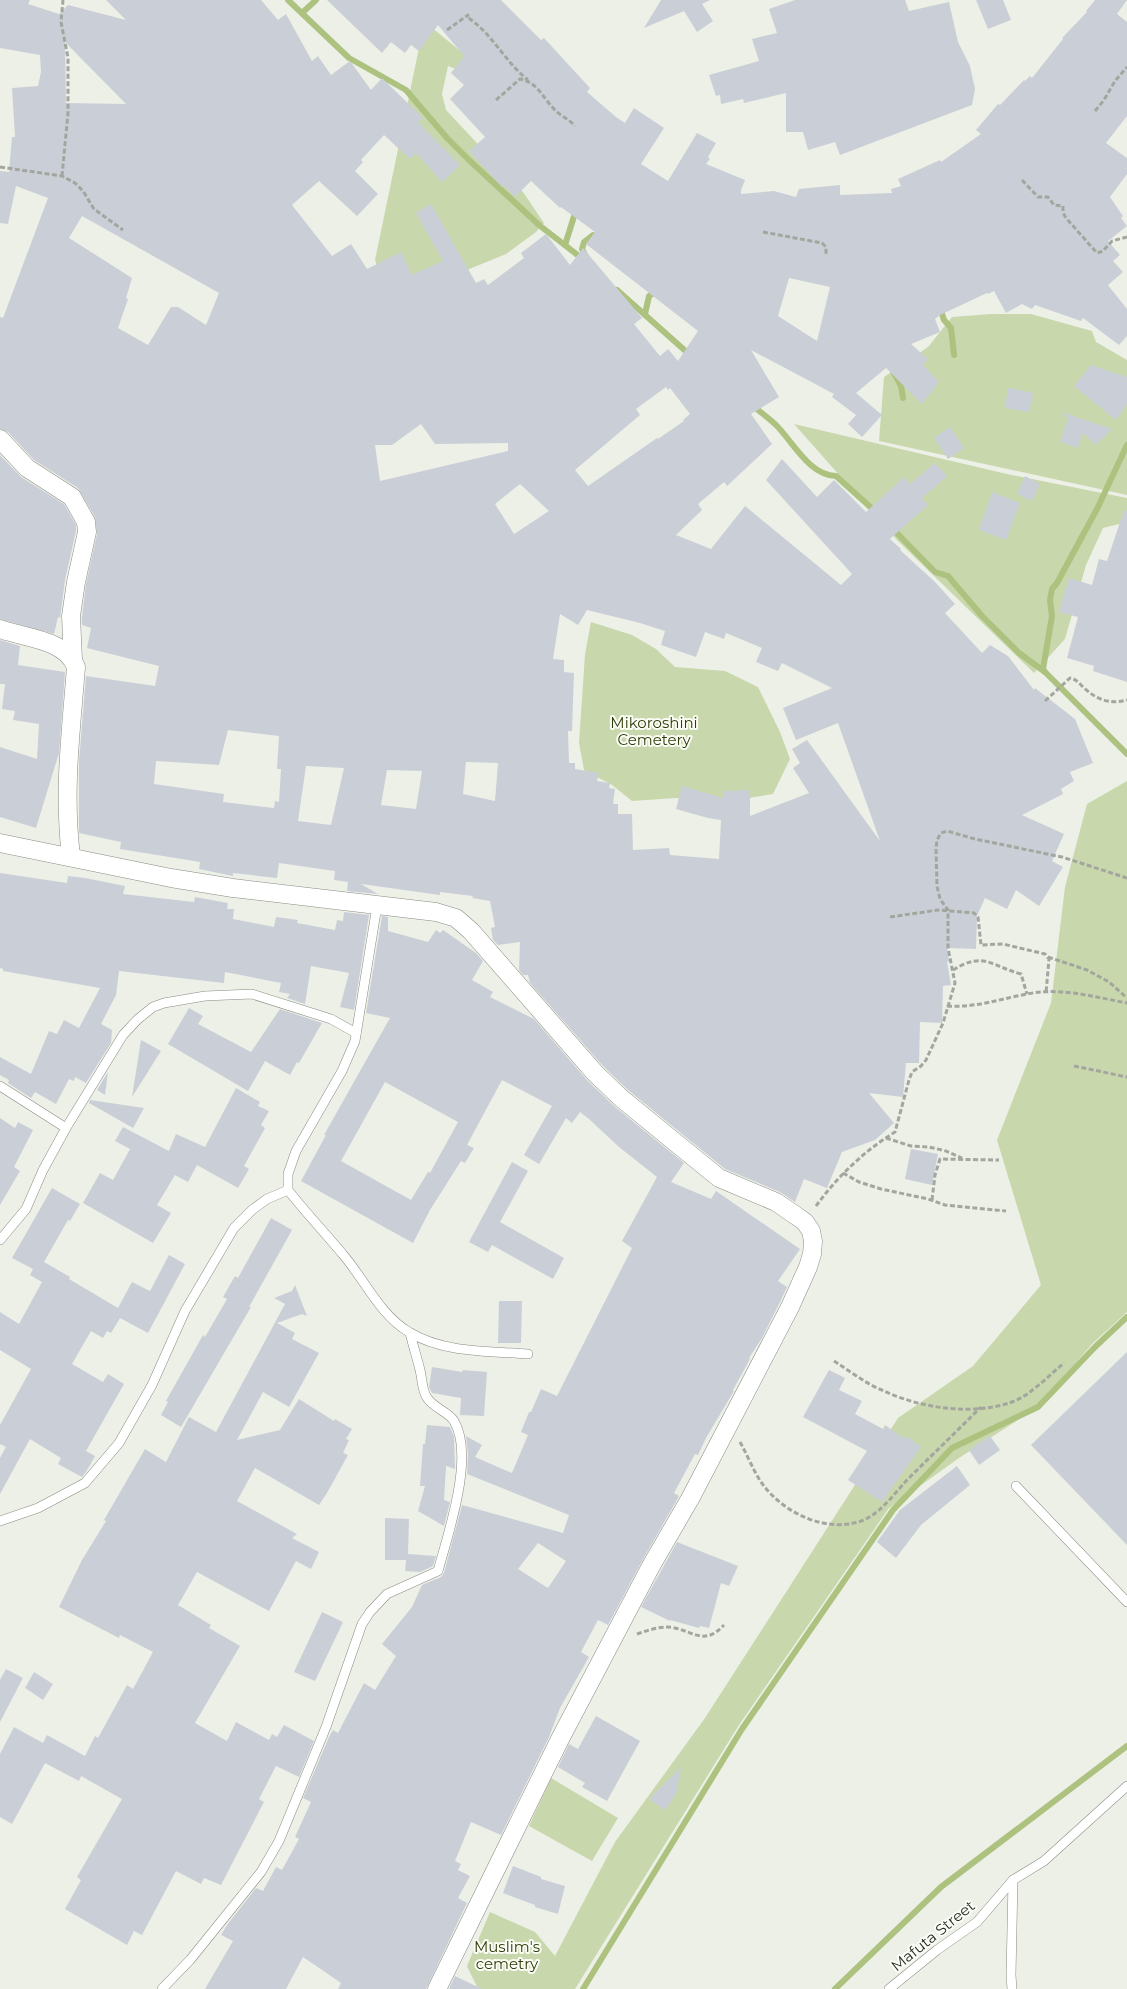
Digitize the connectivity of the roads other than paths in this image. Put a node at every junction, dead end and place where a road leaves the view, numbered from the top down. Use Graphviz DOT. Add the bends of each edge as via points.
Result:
graph roads {
  1 [pos="0,439"];
  2 [pos="0,629"];
  3 [pos="73,660"];
  4 [pos="0,843"];
  5 [pos="71,856"];
  6 [pos="377,906"];
  7 [pos="356,1033"];
  8 [pos="0,1086"];
  9 [pos="66,1128"];
  10 [pos="288,1190"];
  11 [pos="0,1240"];
  12 [pos="410,1333"];
  13 [pos="528,1354"];
  14 [pos="1016,1486"];
  15 [pos="0,1521"];
  16 [pos="1126,1598"];
  17 [pos="1127,1786"];
  18 [pos="1013,1880"];
  19 [pos="162,1989"];
  20 [pos="437,1989"];
  21 [pos="889,1989"];
  22 [pos="1012,1989"];
  1 -- 3 [label="street" via="27,468 72,497 86,522 87,532 71,616"];
  2 -- 3 [label="street" via="63,649"];
  3 -- 5 [label="street" via="76,667 68,754 67,822"];
  4 -- 5 [label="street"];
  5 -- 6 [label="street" via="171,878"];
  6 -- 7 [label="lane"];
  6 -- 20 [label="street" via="436,912 456,918 621,1098 719,1178 776,1202 805,1222 813,1241 808,1268 790,1307 560,1739"];
  7 -- 9 [label="lane" via="331,1019 252,994 164,1002 152,1008 123,1034"];
  7 -- 10 [label="lane" via="342,1071 296,1151 288,1174"];
  8 -- 9 [label="lane"];
  9 -- 11 [label="lane" via="26,1209"];
  10 -- 12 [label="lane" via="394,1321"];
  10 -- 15 [label="lane" via="260,1204 234,1228 185,1311 152,1384 119,1443 85,1483 38,1508"];
  12 -- 13 [label="lane" via="462,1349"];
  12 -- 19 [label="lane" via="425,1395 454,1420 460,1435 459,1492 438,1571 387,1594 362,1624 326,1727 279,1841 261,1872 190,1960"];
  14 -- 16 [label="lane"];
  17 -- 18 [label="lane, Mafuta Street" via="1044,1861"];
  18 -- 21 [label="lane, Mafuta Street" via="977,1922"];
  18 -- 22 [label="lane"];
}
